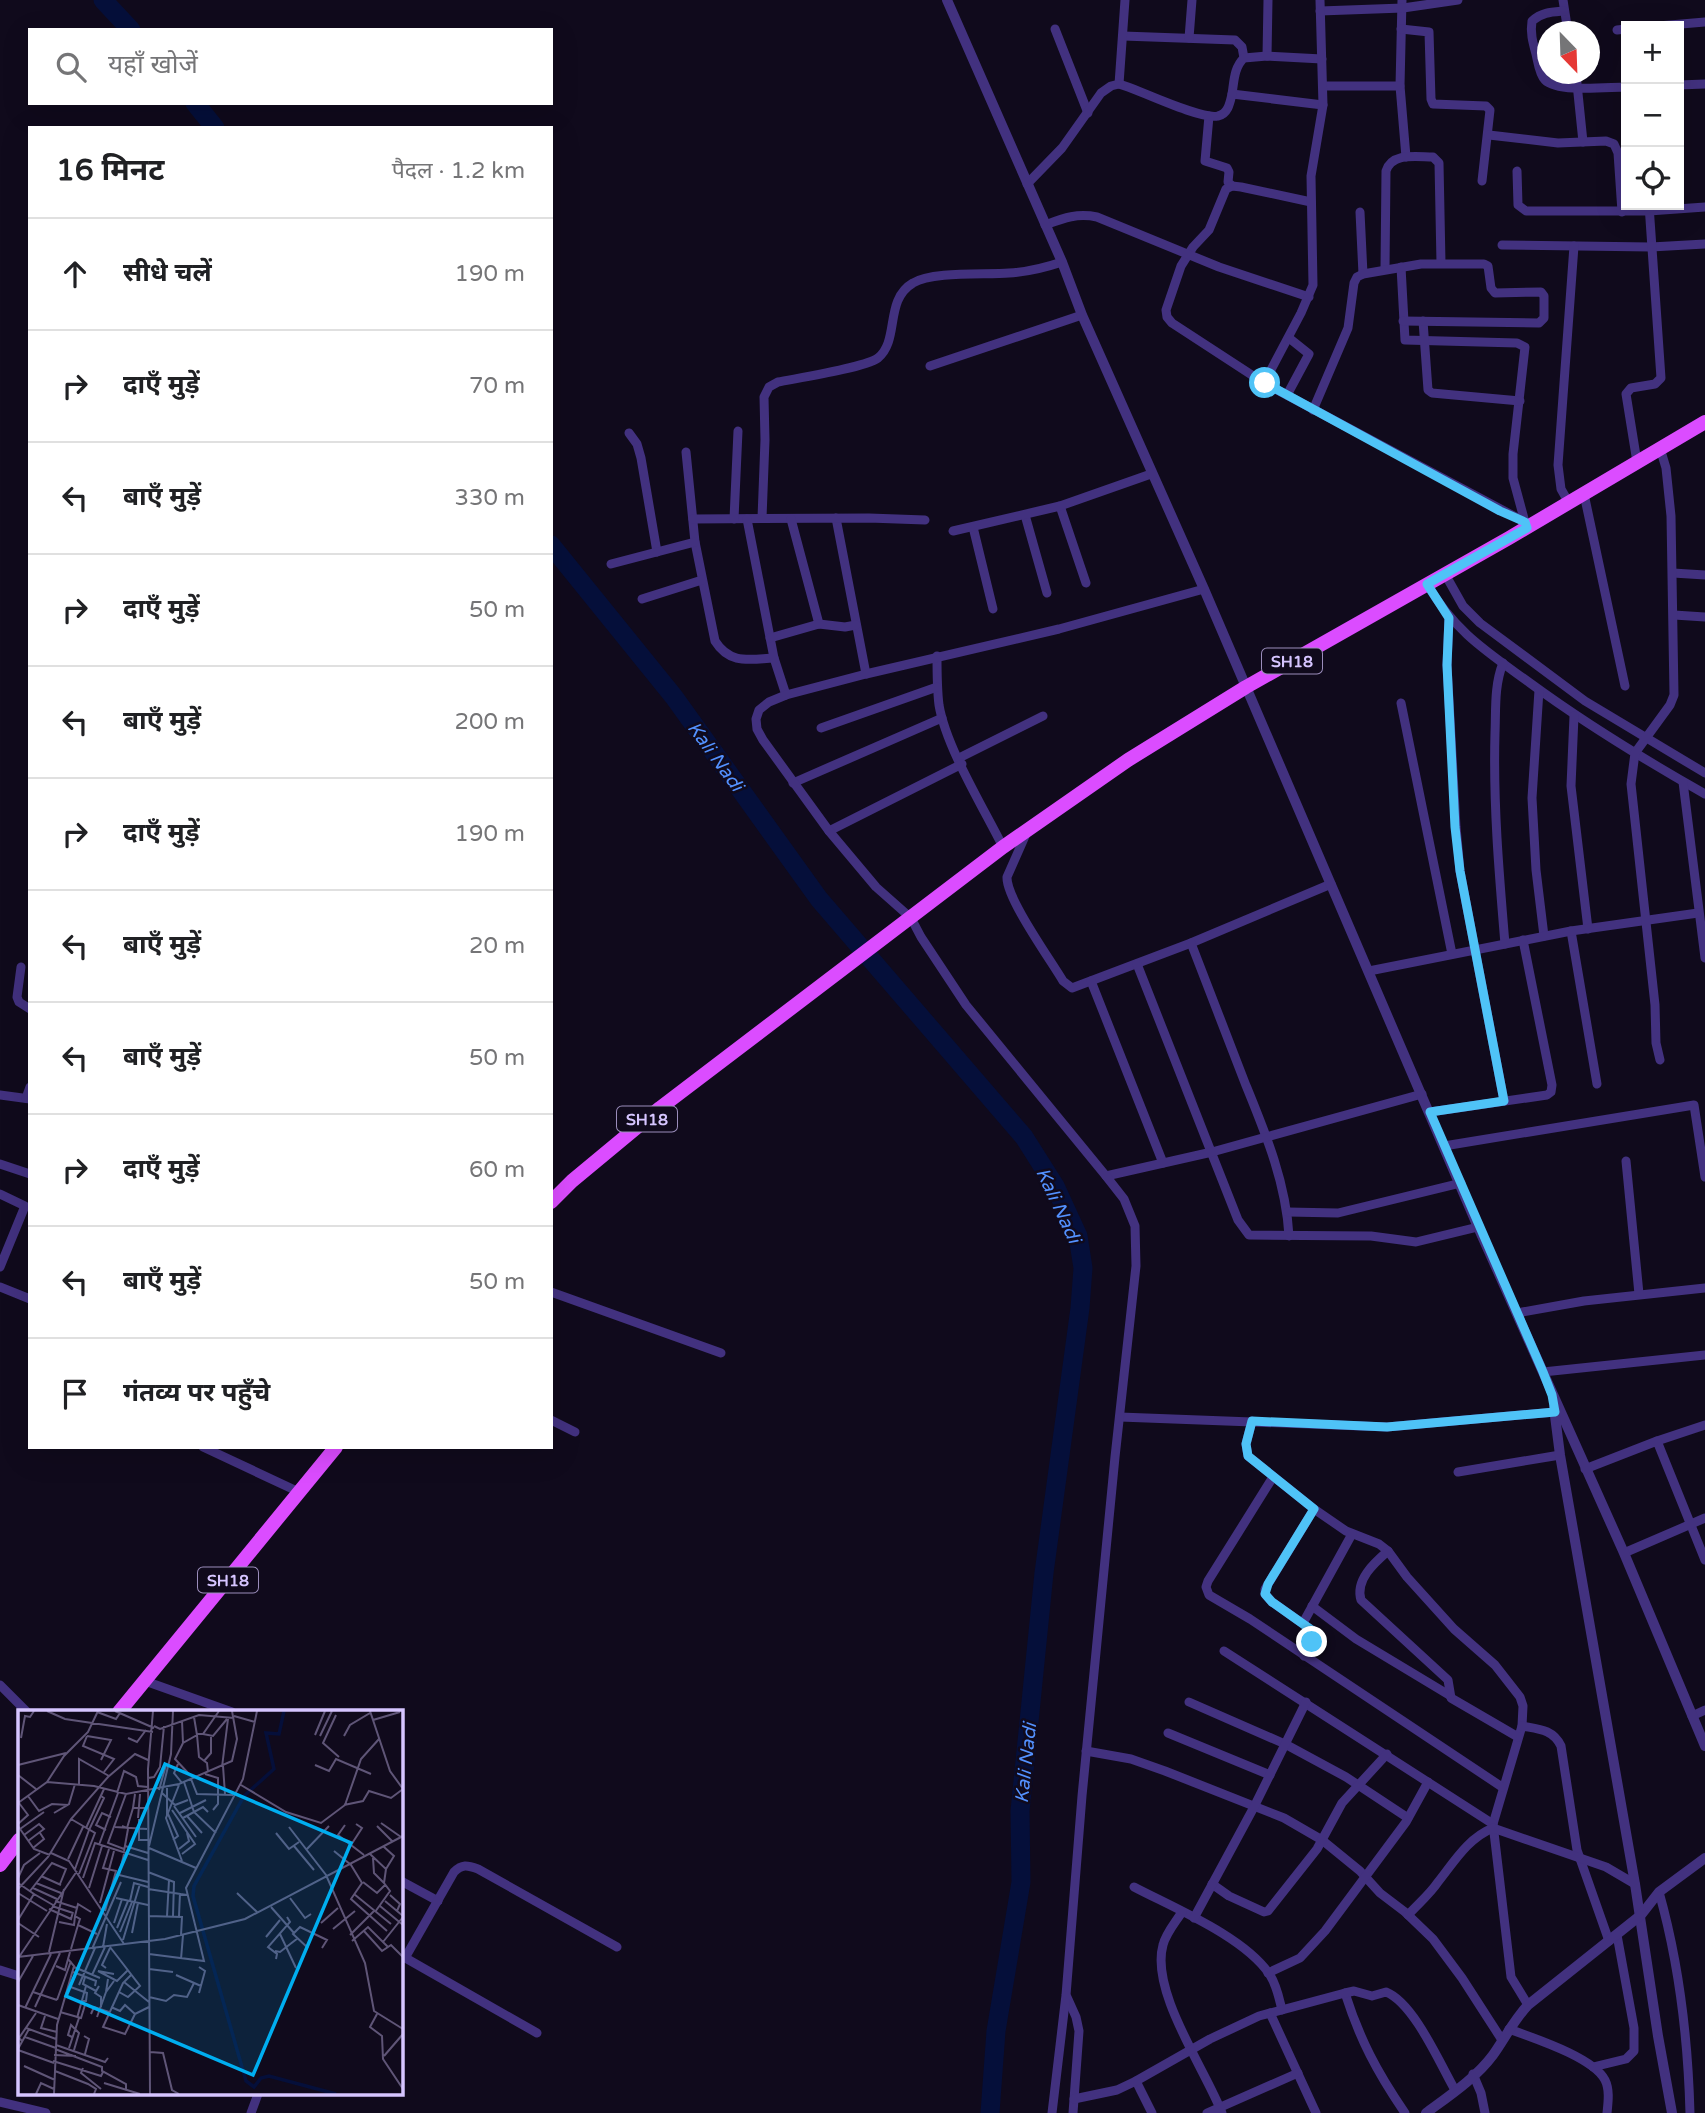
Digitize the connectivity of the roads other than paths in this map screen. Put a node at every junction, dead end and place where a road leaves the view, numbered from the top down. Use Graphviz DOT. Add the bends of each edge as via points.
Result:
graph roads {
  1 [pos="947,0"];
  2 [pos="1125,0"];
  3 [pos="1192,0"];
  4 [pos="1268,0"];
  5 [pos="1320,0"];
  6 [pos="1458,0"];
  7 [pos="1563,0"];
  8 [pos="1403,4"];
  9 [pos="1359,5"];
  10 [pos="1321,11"];
  11 [pos="1564,11"];
  12 [pos="1566,21"];
  13 [pos="1705,22"];
  14 [pos="1684,24"];
  15 [pos="1055,29"];
  16 [pos="1401,29"];
  17 [pos="1123,36"];
  18 [pos="1189,38"];
  19 [pos="1267,56"];
  20 [pos="1244,58"];
  21 [pos="1322,59"];
  22 [pos="1578,84"];
  23 [pos="1705,84"];
  24 [pos="1119,85"];
  25 [pos="1684,85"];
  26 [pos="1323,86"];
  27 [pos="1400,86"];
  28 [pos="1621,87"];
  29 [pos="1579,88"];
  30 [pos="1232,94"];
  31 [pos="1323,106"];
  32 [pos="1088,113"];
  33 [pos="1209,116"];
  34 [pos="1489,135"];
  35 [pos="1583,142"];
  36 [pos="1406,157"];
  37 [pos="1517,172"];
  38 [pos="1482,181"];
  39 [pos="1027,184"];
  40 [pos="1232,186"];
  41 [pos="1311,202"];
  42 [pos="1684,207"];
  43 [pos="1705,207"];
  44 [pos="1636,210"];
  45 [pos="1649,210"];
  46 [pos="1360,212"];
  47 [pos="1622,212"];
  48 [pos="1045,225"];
  49 [pos="1705,244"];
  50 [pos="1502,245"];
  51 [pos="1574,246"];
  52 [pos="1651,247"];
  53 [pos="1187,255"];
  54 [pos="1062,262"];
  55 [pos="1441,262"];
  56 [pos="1401,267"];
  57 [pos="1385,269"];
  58 [pos="1363,274"];
  59 [pos="1309,297"];
  60 [pos="1082,315"];
  61 [pos="1403,321"];
  62 [pos="1423,321"];
  63 [pos="1289,338"];
  64 [pos="1423,341"];
  65 [pos="930,366"];
  66 [pos="1265,383"];
  67 [pos="1287,396"];
  68 [pos="1520,401"];
  69 [pos="1313,410"];
  70 [pos="1705,422"];
  71 [pos="738,431"];
  72 [pos="629,433"];
  73 [pos="1660,448"];
  74 [pos="686,453"];
  75 [pos="1637,462"];
  76 [pos="1151,474"];
  77 [pos="1584,494"];
  78 [pos="1569,503"];
  79 [pos="1060,506"];
  80 [pos="1025,515"];
  81 [pos="762,518"];
  82 [pos="836,518"];
  83 [pos="692,519"];
  84 [pos="734,519"];
  85 [pos="747,519"];
  86 [pos="791,519"];
  87 [pos="925,520"];
  88 [pos="1526,525"];
  89 [pos="973,527"];
  90 [pos="953,531"];
  91 [pos="695,542"];
  92 [pos="657,552"];
  93 [pos="611,564"];
  94 [pos="1673,573"];
  95 [pos="1445,574"];
  96 [pos="1705,575"];
  97 [pos="702,580"];
  98 [pos="1086,583"];
  99 [pos="1427,584"];
  100 [pos="1204,589"];
  101 [pos="1047,593"];
  102 [pos="642,599"];
  103 [pos="993,610"];
  104 [pos="1674,615"];
  105 [pos="1705,617"];
  106 [pos="1449,618"];
  107 [pos="819,624"];
  108 [pos="856,625"];
  109 [pos="771,638"];
  110 [pos="937,656"];
  111 [pos="775,663"];
  112 [pos="1503,663"];
  113 [pos="866,674"];
  114 [pos="1625,686"];
  115 [pos="937,687"];
  116 [pos="1246,687"];
  117 [pos="1539,690"];
  118 [pos="786,695"];
  119 [pos="1401,703"];
  120 [pos="1043,716"];
  121 [pos="1574,716"];
  122 [pos="942,718"];
  123 [pos="821,728"];
  124 [pos="1645,737"];
  125 [pos="1635,753"];
  126 [pos="960,761"];
  127 [pos="1705,774"];
  128 [pos="1683,782"];
  129 [pos="793,783"];
  130 [pos="1705,794"];
  131 [pos="1028,829"];
  132 [pos="830,831"];
  133 [pos="1003,847"];
  134 [pos="1331,884"];
  135 [pos="1698,913"];
  136 [pos="911,918"];
  137 [pos="1646,920"];
  138 [pos="1588,929"];
  139 [pos="1571,931"];
  140 [pos="1544,936"];
  141 [pos="1523,940"];
  142 [pos="1191,943"];
  143 [pos="1505,944"];
  144 [pos="1475,949"];
  145 [pos="1452,954"];
  146 [pos="1705,958"];
  147 [pos="1138,964"];
  148 [pos="21,967"];
  149 [pos="1369,971"];
  150 [pos="1091,981"];
  151 [pos="28,1008"];
  152 [pos="1660,1060"];
  153 [pos="1597,1083"];
  154 [pos="1422,1094"];
  155 [pos="0,1095"];
  156 [pos="28,1099"];
  157 [pos="1504,1101"];
  158 [pos="1430,1112"];
  159 [pos="1266,1137"];
  160 [pos="1444,1146"];
  161 [pos="1212,1152"];
  162 [pos="1626,1161"];
  163 [pos="1163,1163"];
  164 [pos="0,1164"];
  165 [pos="28,1173"];
  166 [pos="1106,1176"];
  167 [pos="1705,1177"];
  168 [pos="1461,1182"];
  169 [pos="0,1194"];
  170 [pos="553,1200"];
  171 [pos="1288,1212"];
  172 [pos="1478,1227"];
  173 [pos="1289,1236"];
  174 [pos="0,1267"];
  175 [pos="0,1287"];
  176 [pos="1705,1288"];
  177 [pos="553,1294"];
  178 [pos="1639,1294"];
  179 [pos="28,1298"];
  180 [pos="1517,1313"];
  181 [pos="720,1353"];
  182 [pos="1705,1355"];
  183 [pos="1543,1372"];
  184 [pos="1552,1395"];
  185 [pos="1555,1412"];
  186 [pos="1119,1417"];
  187 [pos="553,1421"];
  188 [pos="1252,1421"];
  189 [pos="1705,1425"];
  190 [pos="575,1432"];
  191 [pos="1657,1441"];
  192 [pos="207,1449"];
  193 [pos="334,1449"];
  194 [pos="1560,1455"];
  195 [pos="1585,1469"];
  196 [pos="1458,1472"];
  197 [pos="1273,1477"];
  198 [pos="299,1492"];
  199 [pos="1314,1509"];
  200 [pos="1705,1518"];
  201 [pos="1691,1524"];
  202 [pos="1352,1534"];
  203 [pos="1388,1551"];
  204 [pos="1624,1553"];
  205 [pos="1705,1560"];
  206 [pos="1312,1606"];
  207 [pos="1303,1623"];
  208 [pos="1224,1651"];
  209 [pos="1304,1656"];
  210 [pos="145,1681"];
  211 [pos="0,1685"];
  212 [pos="1449,1695"];
  213 [pos="1189,1702"];
  214 [pos="1306,1702"];
  215 [pos="25,1710"];
  216 [pos="121,1710"];
  217 [pos="226,1710"];
  218 [pos="1705,1710"];
  219 [pos="1692,1716"];
  220 [pos="1522,1726"];
  221 [pos="1168,1733"];
  222 [pos="1518,1737"];
  223 [pos="1285,1744"];
  224 [pos="1705,1746"];
  225 [pos="1086,1751"];
  226 [pos="1387,1754"];
  227 [pos="1270,1775"];
  228 [pos="1428,1782"];
  229 [pos="1358,1785"];
  230 [pos="1502,1787"];
  231 [pos="1254,1807"];
  232 [pos="1408,1818"];
  233 [pos="1493,1826"];
  234 [pos="1322,1840"];
  235 [pos="18,1841"];
  236 [pos="1705,1858"];
  237 [pos="1580,1859"];
  238 [pos="0,1865"];
  239 [pos="1365,1877"];
  240 [pos="402,1882"];
  241 [pos="1212,1884"];
  242 [pos="1635,1884"];
  243 [pos="1134,1887"];
  244 [pos="1659,1892"];
  245 [pos="438,1901"];
  246 [pos="1182,1912"];
  247 [pos="1408,1915"];
  248 [pos="1641,1915"];
  249 [pos="1194,1918"];
  250 [pos="1613,1938"];
  251 [pos="617,1947"];
  252 [pos="403,1957"];
  253 [pos="0,1970"];
  254 [pos="1268,1973"];
  255 [pos="18,1976"];
  256 [pos="1345,1993"];
  257 [pos="1066,1995"];
  258 [pos="1528,2005"];
  259 [pos="1282,2010"];
  260 [pos="1270,2013"];
  261 [pos="1509,2029"];
  262 [pos="537,2033"];
  263 [pos="1502,2040"];
  264 [pos="1192,2050"];
  265 [pos="1593,2067"];
  266 [pos="1298,2073"];
  267 [pos="1474,2074"];
  268 [pos="1136,2081"];
  269 [pos="1455,2090"];
  270 [pos="257,2096"];
  271 [pos="1074,2099"];
  272 [pos="0,2102"];
  273 [pos="1221,2110"];
  274 [pos="46,2113"];
  275 [pos="251,2113"];
  276 [pos="1052,2113"];
  277 [pos="1073,2113"];
  278 [pos="1152,2113"];
  279 [pos="1207,2113"];
  280 [pos="1317,2113"];
  281 [pos="1405,2113"];
  282 [pos="1426,2113"];
  283 [pos="1485,2113"];
  284 [pos="1607,2113"];
  285 [pos="1672,2113"];
  286 [pos="1690,2113"];
  1 -- 39 [label="street"];
  2 -- 17 [label="street"];
  3 -- 18 [label="street"];
  4 -- 19 [label="street"];
  5 -- 10 [label="street"];
  6 -- 8 [label="street"];
  7 -- 11 [label="street"];
  8 -- 9 [label="street"];
  8 -- 16 [label="street"];
  9 -- 10 [label="street"];
  10 -- 21 [label="street"];
  11 -- 12 [label="street"];
  11 -- 29 [label="street" via="1538,15 1531,30 1546,82"];
  13 -- 14 [label="street"];
  15 -- 32 [label="street"];
  16 -- 27 [label="street"];
  16 -- 34 [label="street" via="1429,32 1433,104 1489,107"];
  17 -- 18 [label="street"];
  17 -- 24 [label="street"];
  18 -- 20 [label="street" via="1236,40"];
  19 -- 20 [label="street"];
  19 -- 21 [label="street"];
  20 -- 30 [label="street" via="1237,66"];
  21 -- 26 [label="street"];
  22 -- 29 [label="street"];
  23 -- 25 [label="street"];
  24 -- 32 [label="street" via="1101,93"];
  24 -- 33 [label="street"];
  26 -- 27 [label="street"];
  26 -- 31 [label="street"];
  27 -- 36 [label="street"];
  28 -- 29 [label="street"];
  29 -- 35 [label="street"];
  30 -- 31 [label="street"];
  30 -- 33 [label="street" via="1224,113"];
  31 -- 41 [label="street"];
  32 -- 39 [label="street"];
  33 -- 40 [label="street" via="1205,161 1227,168"];
  34 -- 35 [label="street"];
  34 -- 38 [label="street"];
  35 -- 47 [label="street" via="1614,145"];
  36 -- 55 [label="street" via="1433,157 1439,163"];
  36 -- 57 [label="street" via="1388,164 1386,171"];
  37 -- 47 [label="street" via="1518,205 1526,211"];
  39 -- 48 [label="street"];
  40 -- 41 [label="street"];
  40 -- 53 [label="street" via="1223,194 1209,230"];
  41 -- 59 [label="street" via="1314,269"];
  42 -- 43 [label="street"];
  44 -- 47 [label="street"];
  45 -- 52 [label="street"];
  46 -- 58 [label="street"];
  48 -- 53 [label="street" via="1083,214"];
  48 -- 54 [label="street"];
  49 -- 52 [label="street"];
  50 -- 51 [label="street"];
  51 -- 52 [label="street"];
  51 -- 78 [label="street" via="1558,465 1561,489"];
  52 -- 75 [label="street" via="1661,378 1626,394"];
  53 -- 59 [label="street"];
  53 -- 66 [label="street" via="1167,317"];
  54 -- 60 [label="street"];
  54 -- 81 [label="street" via="1030,271 915,281 899,298 884,351 877,359 769,387 764,397"];
  55 -- 56 [label="street"];
  55 -- 62 [label="street" via="1488,266 1495,293 1543,293 1544,318 1539,323"];
  56 -- 57 [label="street"];
  56 -- 61 [label="street"];
  57 -- 58 [label="street"];
  58 -- 69 [label="street" via="1354,283 1348,328"];
  59 -- 63 [label="street"];
  60 -- 65 [label="street"];
  60 -- 76 [label="street"];
  61 -- 62 [label="street"];
  61 -- 64 [label="street" via="1405,340"];
  62 -- 64 [label="street"];
  63 -- 66 [label="street"];
  63 -- 67 [label="street" via="1309,354"];
  64 -- 68 [label="street" via="1427,390"];
  64 -- 68 [label="street" via="1522,344 1526,351"];
  66 -- 67 [label="street"];
  67 -- 69 [label="street"];
  68 -- 88 [label="street" via="1513,478"];
  69 -- 88 [label="street"];
  70 -- 73 [label="main road, SH18"];
  71 -- 84 [label="street"];
  72 -- 92 [label="street" via="641,458"];
  73 -- 75 [label="main road, SH18"];
  73 -- 94 [label="street" via="1669,491"];
  74 -- 83 [label="street"];
  75 -- 77 [label="main road, SH18"];
  76 -- 79 [label="street"];
  76 -- 100 [label="street"];
  77 -- 78 [label="main road, SH18"];
  77 -- 114 [label="street"];
  78 -- 88 [label="main road, SH18"];
  79 -- 80 [label="street"];
  79 -- 98 [label="street"];
  80 -- 89 [label="street"];
  80 -- 101 [label="street"];
  81 -- 85 [label="street"];
  81 -- 86 [label="street"];
  82 -- 86 [label="street"];
  82 -- 87 [label="street"];
  82 -- 108 [label="street"];
  83 -- 84 [label="street"];
  83 -- 91 [label="street"];
  84 -- 85 [label="street"];
  85 -- 109 [label="street"];
  86 -- 107 [label="street"];
  88 -- 95 [label="main road, SH18"];
  89 -- 90 [label="street"];
  89 -- 103 [label="street"];
  91 -- 92 [label="street"];
  91 -- 97 [label="street"];
  92 -- 93 [label="street"];
  94 -- 96 [label="street"];
  94 -- 104 [label="street"];
  95 -- 99 [label="main road, SH18"];
  95 -- 124 [label="street" via="1463,607 1480,623 1585,701"];
  97 -- 102 [label="street"];
  97 -- 111 [label="street" via="711,628 722,651 732,658"];
  99 -- 106 [label="street"];
  99 -- 116 [label="main road, SH18"];
  100 -- 110 [label="street"];
  100 -- 116 [label="street"];
  104 -- 105 [label="street"];
  104 -- 124 [label="street" via="1674,695"];
  106 -- 112 [label="street"];
  106 -- 144 [label="street" via="1455,827"];
  107 -- 108 [label="street"];
  107 -- 109 [label="street"];
  108 -- 113 [label="street"];
  109 -- 111 [label="street"];
  110 -- 113 [label="street"];
  110 -- 115 [label="street"];
  111 -- 118 [label="street"];
  112 -- 117 [label="street"];
  112 -- 143 [label="street" via="1496,691 1494,761"];
  113 -- 118 [label="street"];
  115 -- 122 [label="street"];
  115 -- 123 [label="street"];
  116 -- 131 [label="main road, SH18"];
  116 -- 134 [label="street"];
  117 -- 121 [label="street"];
  117 -- 140 [label="street" via="1532,798"];
  118 -- 129 [label="street" via="769,702 756,719 763,740"];
  119 -- 145 [label="street"];
  120 -- 126 [label="street"];
  121 -- 125 [label="street"];
  121 -- 138 [label="street" via="1571,786"];
  122 -- 126 [label="street"];
  122 -- 129 [label="street"];
  124 -- 125 [label="street"];
  124 -- 127 [label="street"];
  125 -- 128 [label="street"];
  125 -- 137 [label="street" via="1632,802"];
  126 -- 132 [label="street"];
  126 -- 133 [label="street"];
  128 -- 130 [label="street"];
  128 -- 135 [label="street"];
  129 -- 132 [label="street"];
  131 -- 133 [label="main road, SH18"];
  131 -- 150 [label="street" via="1007,877 1009,894 1067,986"];
  132 -- 136 [label="street" via="876,887"];
  133 -- 136 [label="main road, SH18"];
  134 -- 142 [label="street"];
  134 -- 149 [label="street"];
  135 -- 137 [label="street"];
  135 -- 146 [label="street"];
  136 -- 166 [label="street" via="966,1005"];
  136 -- 170 [label="main road, SH18" via="660,1108"];
  137 -- 138 [label="street"];
  137 -- 152 [label="street"];
  138 -- 139 [label="street"];
  139 -- 140 [label="street"];
  139 -- 153 [label="street"];
  140 -- 141 [label="street"];
  141 -- 143 [label="street"];
  141 -- 157 [label="street" via="1552,1089 1547,1095"];
  142 -- 147 [label="street"];
  142 -- 159 [label="street"];
  143 -- 144 [label="street"];
  144 -- 145 [label="street"];
  144 -- 157 [label="street"];
  145 -- 149 [label="street"];
  147 -- 150 [label="street"];
  147 -- 161 [label="street"];
  148 -- 151 [label="street" via="17,997"];
  149 -- 154 [label="street"];
  150 -- 163 [label="street"];
  154 -- 158 [label="street"];
  154 -- 159 [label="street"];
  155 -- 156 [label="street"];
  157 -- 158 [label="street"];
  158 -- 160 [label="street"];
  159 -- 161 [label="street"];
  159 -- 171 [label="street"];
  160 -- 167 [label="street" via="1694,1105"];
  160 -- 168 [label="street"];
  161 -- 163 [label="street"];
  161 -- 173 [label="street" via="1243,1229 1249,1235"];
  162 -- 178 [label="street"];
  163 -- 166 [label="street"];
  164 -- 165 [label="street"];
  166 -- 186 [label="street" via="1124,1199 1137,1238"];
  168 -- 171 [label="street" via="1338,1213"];
  168 -- 172 [label="street"];
  169 -- 174 [label="street" via="25,1206"];
  171 -- 173 [label="street"];
  172 -- 173 [label="street" via="1416,1242 1371,1236"];
  172 -- 180 [label="street"];
  175 -- 179 [label="street"];
  176 -- 178 [label="street"];
  177 -- 181 [label="street"];
  178 -- 180 [label="street"];
  180 -- 183 [label="street"];
  182 -- 183 [label="street"];
  183 -- 184 [label="street"];
  184 -- 185 [label="street"];
  184 -- 195 [label="street"];
  185 -- 188 [label="street" via="1387,1427"];
  185 -- 194 [label="street"];
  186 -- 188 [label="street"];
  186 -- 225 [label="street"];
  187 -- 190 [label="street"];
  188 -- 197 [label="street" via="1246,1452"];
  189 -- 191 [label="street"];
  191 -- 195 [label="street"];
  191 -- 201 [label="street"];
  192 -- 198 [label="street"];
  193 -- 198 [label="main road, SH18"];
  194 -- 196 [label="street"];
  194 -- 242 [label="street"];
  195 -- 204 [label="street"];
  197 -- 199 [label="street"];
  197 -- 209 [label="street" via="1206,1591"];
  198 -- 210 [label="main road, SH18"];
  199 -- 202 [label="street"];
  199 -- 207 [label="street" via="1265,1594"];
  200 -- 201 [label="street"];
  201 -- 204 [label="street"];
  201 -- 205 [label="street"];
  202 -- 203 [label="street"];
  202 -- 206 [label="street"];
  203 -- 212 [label="street" via="1373,1564 1359,1588 1361,1600 1448,1680"];
  203 -- 220 [label="street" via="1428,1601 1511,1685 1523,1706"];
  204 -- 219 [label="street"];
  206 -- 207 [label="street"];
  206 -- 212 [label="street" via="1356,1639"];
  207 -- 209 [label="street" via="1314,1636"];
  208 -- 214 [label="street"];
  209 -- 230 [label="street"];
  210 -- 216 [label="main road, SH18"];
  210 -- 217 [label="street"];
  211 -- 215 [label="street"];
  212 -- 222 [label="street"];
  213 -- 223 [label="street"];
  214 -- 223 [label="street"];
  214 -- 226 [label="street"];
  218 -- 219 [label="street"];
  219 -- 224 [label="street"];
  220 -- 222 [label="street"];
  220 -- 237 [label="street" via="1550,1731 1561,1745"];
  221 -- 227 [label="street"];
  222 -- 230 [label="street"];
  223 -- 227 [label="street"];
  223 -- 229 [label="street"];
  225 -- 231 [label="street" via="1131,1759"];
  225 -- 257 [label="street"];
  226 -- 228 [label="street"];
  226 -- 229 [label="street"];
  227 -- 231 [label="street"];
  228 -- 232 [label="street"];
  228 -- 233 [label="street"];
  229 -- 232 [label="street"];
  229 -- 234 [label="street" via="1342,1803"];
  230 -- 233 [label="street"];
  231 -- 234 [label="street"];
  231 -- 241 [label="street"];
  232 -- 239 [label="street"];
  233 -- 237 [label="street"];
  233 -- 247 [label="street" via="1461,1852"];
  233 -- 258 [label="street" via="1511,1977"];
  234 -- 239 [label="street"];
  234 -- 241 [label="street" via="1275,1904 1264,1912"];
  235 -- 238 [label="main road"];
  236 -- 244 [label="street"];
  237 -- 242 [label="street"];
  237 -- 250 [label="street"];
  239 -- 247 [label="street"];
  239 -- 254 [label="street" via="1307,1952"];
  240 -- 245 [label="street"];
  241 -- 249 [label="street"];
  242 -- 248 [label="street"];
  243 -- 246 [label="street"];
  244 -- 248 [label="street"];
  244 -- 286 [label="street" via="1675,1965"];
  245 -- 251 [label="street" via="454,1872 466,1865"];
  245 -- 252 [label="street"];
  246 -- 249 [label="street"];
  246 -- 264 [label="street" via="1163,1944 1160,1968"];
  247 -- 263 [label="street" via="1444,1953"];
  248 -- 250 [label="street"];
  248 -- 285 [label="street"];
  249 -- 254 [label="street" via="1237,1943"];
  250 -- 258 [label="street"];
  250 -- 265 [label="street" via="1634,2028 1633,2051 1626,2059"];
  252 -- 262 [label="street"];
  253 -- 255 [label="street"];
  254 -- 259 [label="street"];
  256 -- 259 [label="street"];
  256 -- 269 [label="street" via="1391,1994 1410,2014"];
  256 -- 281 [label="street" via="1365,2048"];
  257 -- 271 [label="street" via="1079,2032"];
  257 -- 276 [label="street"];
  258 -- 261 [label="street"];
  259 -- 260 [label="street"];
  260 -- 264 [label="street"];
  260 -- 266 [label="street"];
  261 -- 263 [label="street"];
  261 -- 265 [label="street"];
  263 -- 267 [label="street"];
  264 -- 268 [label="street"];
  264 -- 273 [label="street"];
  265 -- 284 [label="street" via="1608,2087"];
  266 -- 273 [label="street"];
  266 -- 280 [label="street"];
  267 -- 269 [label="street"];
  267 -- 283 [label="street"];
  268 -- 271 [label="street"];
  268 -- 278 [label="street"];
  269 -- 282 [label="street"];
  270 -- 275 [label="street"];
  271 -- 277 [label="street"];
  272 -- 274 [label="street"];
  273 -- 279 [label="street"];
}
